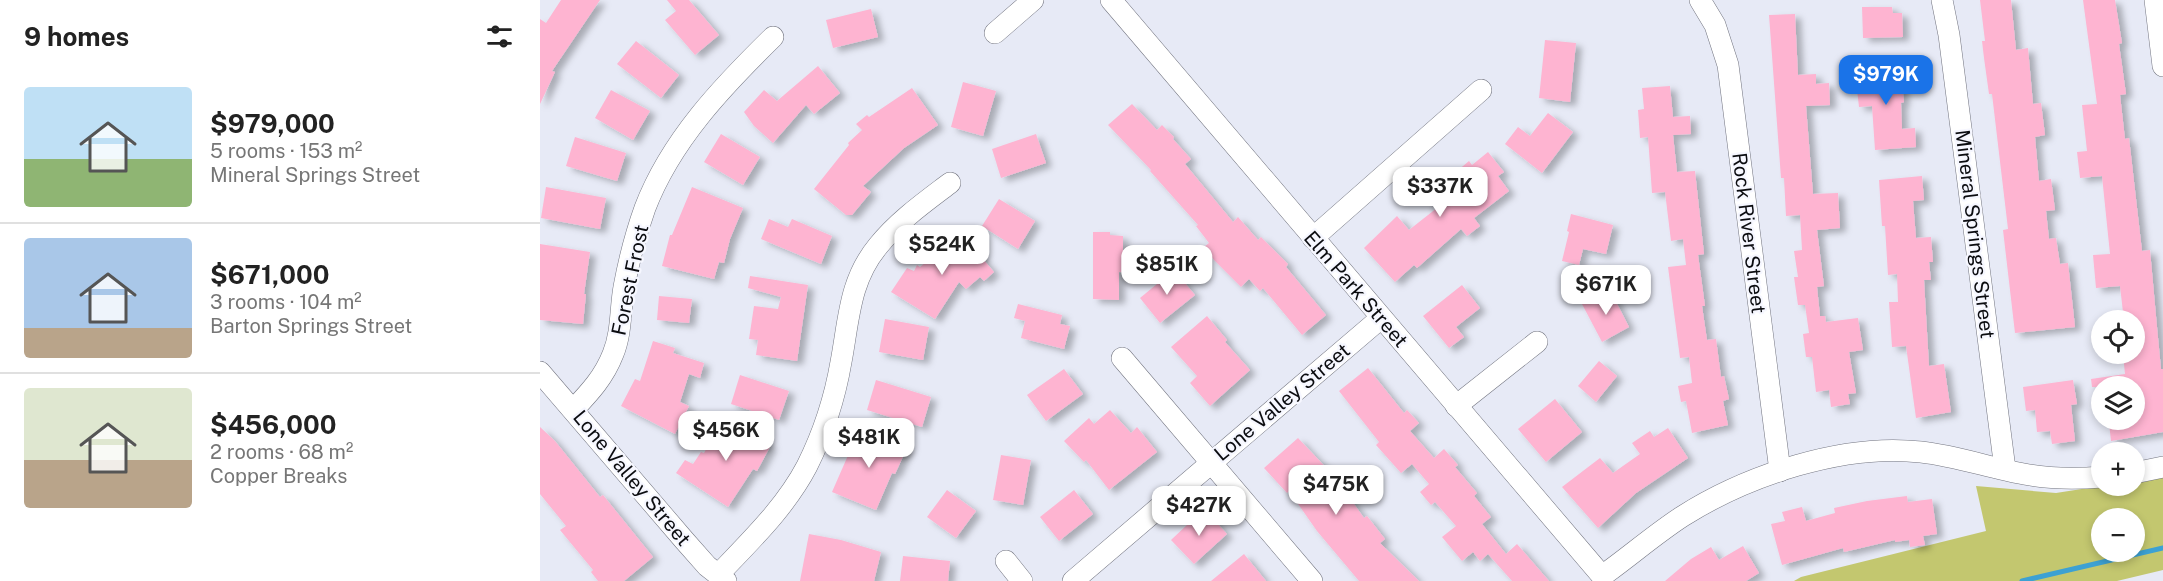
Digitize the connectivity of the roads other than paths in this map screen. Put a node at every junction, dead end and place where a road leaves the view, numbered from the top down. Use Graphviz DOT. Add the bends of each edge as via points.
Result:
graph roads {
  1 [pos="1033,0"];
  2 [pos="1111,0"];
  3 [pos="1700,0"];
  4 [pos="1942,0"];
  5 [pos="2155,0"];
  6 [pos="995,33"];
  7 [pos="773,37"];
  8 [pos="2163,66"];
  9 [pos="1481,90"];
  10 [pos="950,183"];
  11 [pos="1313,238"];
  12 [pos="1381,318"];
  13 [pos="1537,342"];
  14 [pos="1122,358"];
  15 [pos="540,372"];
  16 [pos="1456,406"];
  17 [pos="574,409"];
  18 [pos="1211,462"];
  19 [pos="2163,467"];
  20 [pos="2005,469"];
  21 [pos="1780,471"];
  22 [pos="2145,471"];
  23 [pos="2091,477"];
  24 [pos="1006,561"];
  25 [pos="722,578"];
  26 [pos="1022,581"];
  27 [pos="1073,581"];
  28 [pos="1312,581"];
  1 -- 6 [label="street"];
  2 -- 11 [label="street, Elm Park Street"];
  3 -- 21 [label="street, Rock River Street" via="1716,25 1728,65"];
  4 -- 20 [label="street, Mineral Springs Street"];
  5 -- 8 [label="street"];
  7 -- 17 [label="street, Forest Frost" via="708,106 683,137 660,177 632,247 615,352 596,386"];
  9 -- 11 [label="street"];
  10 -- 25 [label="street" via="910,214 868,261 848,311 834,394 808,465 792,491"];
  11 -- 12 [label="street, Elm Park Street"];
  12 -- 16 [label="street, Elm Park Street"];
  12 -- 18 [label="street, Lone Valley Street"];
  13 -- 16 [label="street"];
  14 -- 18 [label="street"];
  15 -- 17 [label="street, Lone Valley Street"];
  16 -- 21 [label="street, Elm Park Street" via="1602,576 1683,516"];
  17 -- 25 [label="street, Lone Valley Street" via="684,540"];
  18 -- 27 [label="street, Lone Valley Street"];
  18 -- 28 [label="street"];
  19 -- 22 [label="street"];
  20 -- 21 [label="street" via="1956,457 1884,450 1820,459"];
  20 -- 23 [label="street" via="2048,477"];
  24 -- 26 [label="street"];
}
